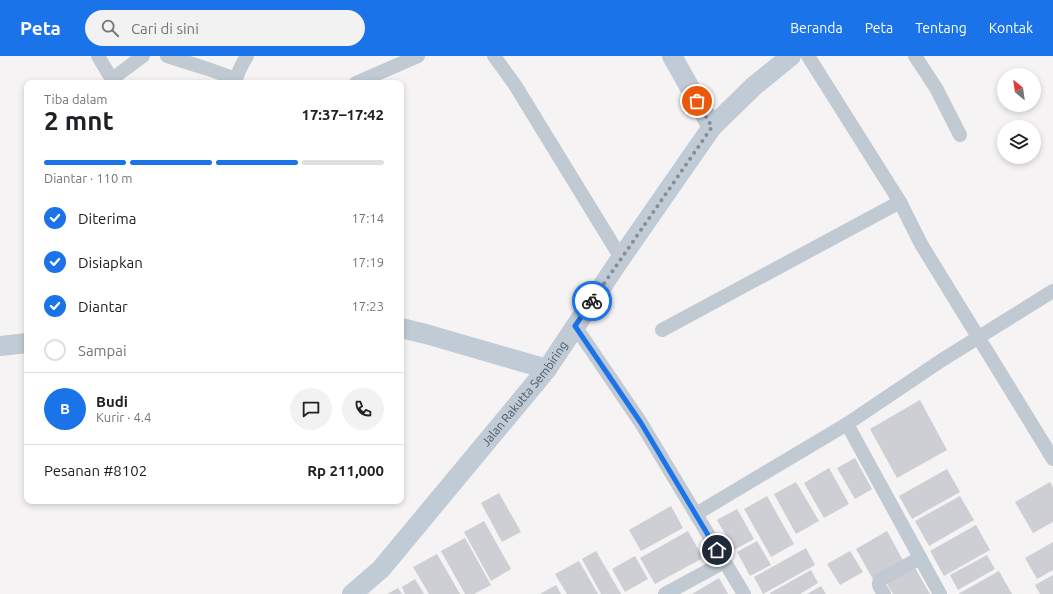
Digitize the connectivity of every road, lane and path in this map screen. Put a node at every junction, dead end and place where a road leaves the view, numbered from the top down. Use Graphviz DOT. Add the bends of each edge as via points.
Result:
graph roads {
  1 [pos="98,56"];
  2 [pos="143,56"];
  3 [pos="167,56"];
  4 [pos="247,56"];
  5 [pos="418,56"];
  6 [pos="494,56"];
  7 [pos="672,56"];
  8 [pos="791,56"];
  9 [pos="808,56"];
  10 [pos="916,56"];
  11 [pos="112,80"];
  12 [pos="114,80"];
  13 [pos="234,80"];
  14 [pos="236,80"];
  15 [pos="363,80"];
  16 [pos="712,127"];
  17 [pos="960,135"];
  18 [pos="900,202"];
  19 [pos="621,258"];
  20 [pos="1053,291"];
  21 [pos="575,326"];
  22 [pos="404,329"];
  23 [pos="662,330"];
  24 [pos="979,338"];
  25 [pos="24,343"];
  26 [pos="0,346"];
  27 [pos="546,369"];
  28 [pos="846,424"];
  29 [pos="1053,459"];
  30 [pos="696,514"];
  31 [pos="920,558"];
  32 [pos="724,562"];
  33 [pos="358,592"];
  34 [pos="665,594"];
  35 [pos="744,594"];
  36 [pos="884,594"];
  37 [pos="940,594"];
  1 -- 11 [label="street"];
  2 -- 12 [label="street"];
  3 -- 13 [label="street"];
  4 -- 14 [label="street"];
  5 -- 15 [label="street"];
  6 -- 19 [label="street" via="515,85"];
  7 -- 16 [label="main road"];
  8 -- 16 [label="main road, Jalan Rakutta Sembiring" via="754,86"];
  9 -- 18 [label="street"];
  10 -- 17 [label="street"];
  16 -- 19 [label="main road, Jalan Rakutta Sembiring"];
  18 -- 23 [label="street"];
  18 -- 24 [label="street" via="921,244"];
  19 -- 21 [label="main road, Jalan Rakutta Sembiring"];
  20 -- 24 [label="street"];
  21 -- 27 [label="main road, Jalan Rakutta Sembiring"];
  21 -- 30 [label="street" via="641,423"];
  22 -- 27 [label="main road"];
  24 -- 28 [label="street"];
  24 -- 29 [label="street"];
  25 -- 26 [label="main road"];
  27 -- 33 [label="main road, Jalan Rakutta Sembiring" via="381,569"];
  28 -- 30 [label="street"];
  28 -- 31 [label="street"];
  30 -- 32 [label="street"];
  31 -- 36 [label="street" via="880,580 878,583"];
  31 -- 37 [label="street"];
  32 -- 34 [label="street"];
  32 -- 35 [label="street"];
}
